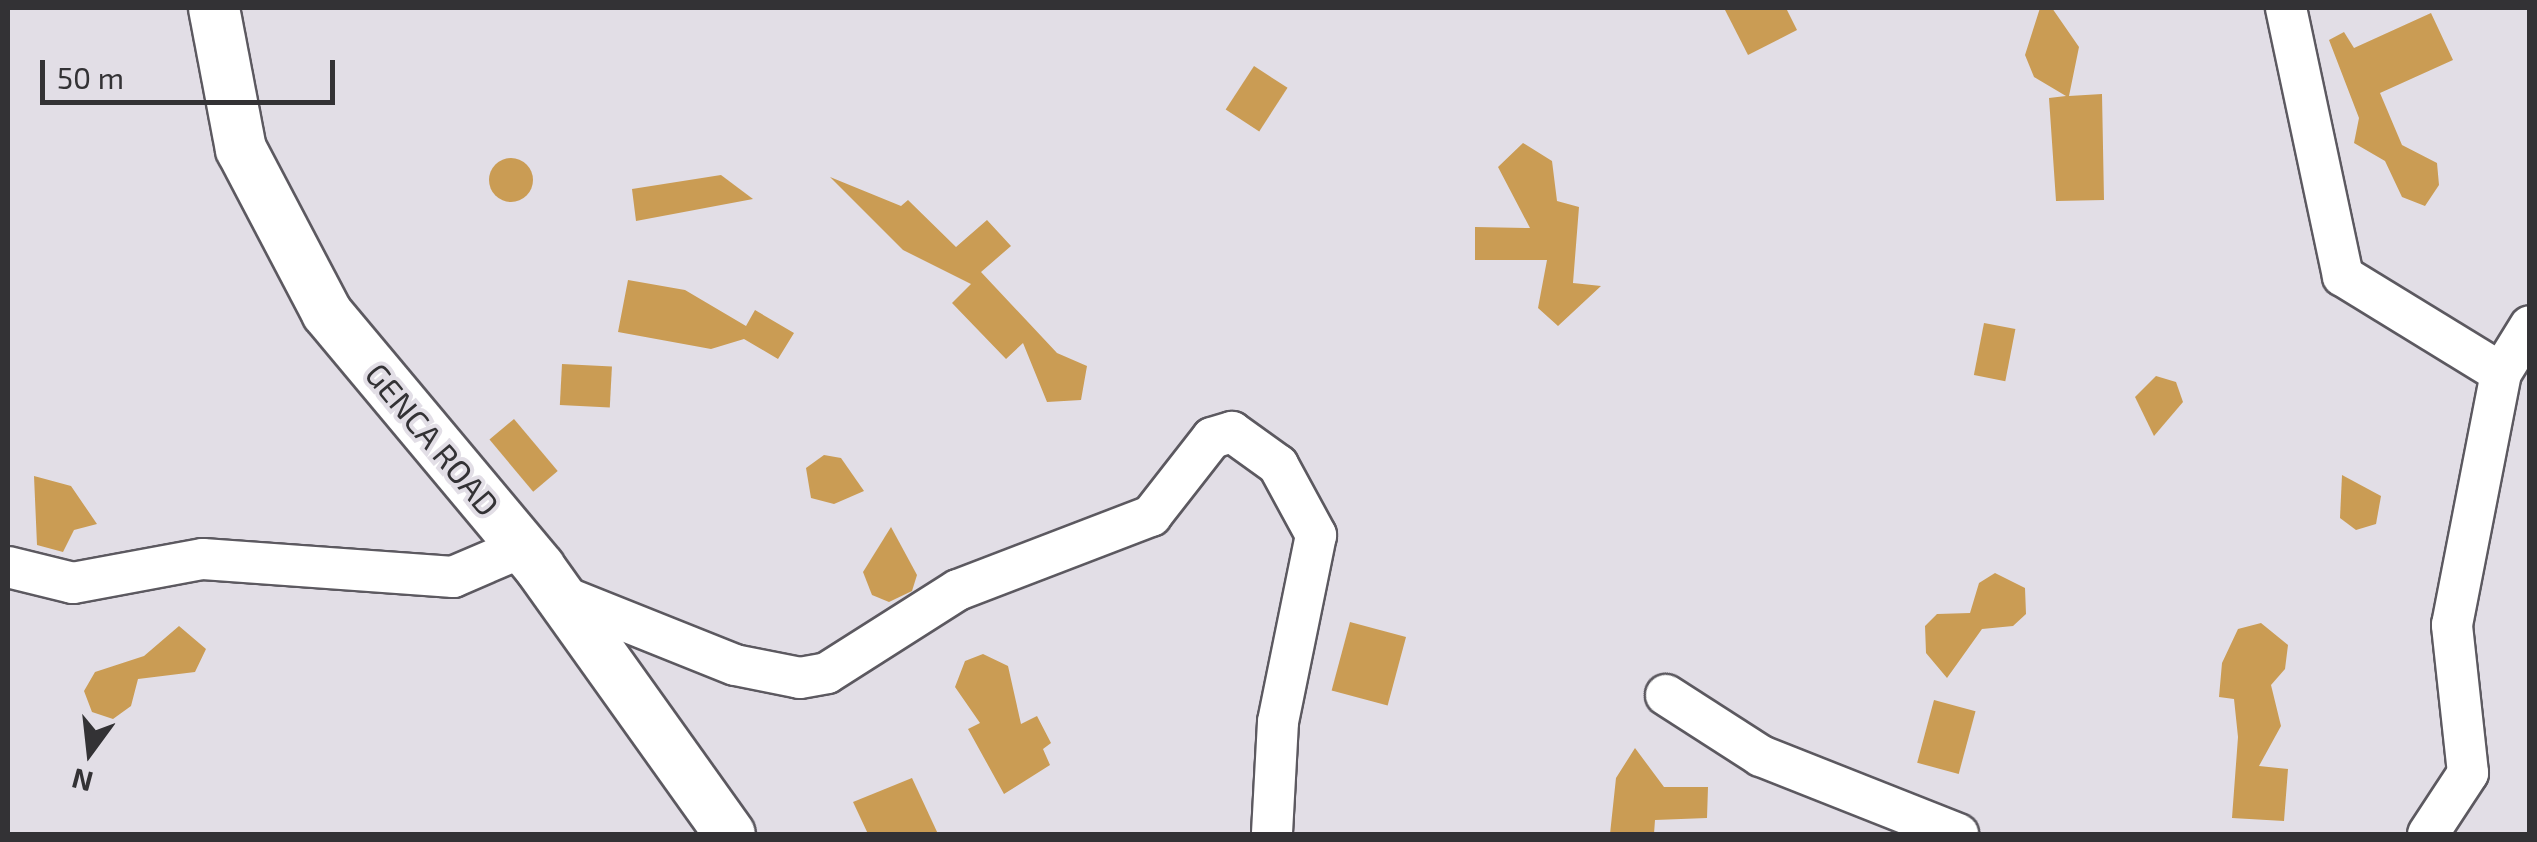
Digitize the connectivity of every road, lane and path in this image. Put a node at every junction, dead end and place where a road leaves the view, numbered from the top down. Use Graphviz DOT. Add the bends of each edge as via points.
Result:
graph roads {
  1 [pos="214,8"];
  2 [pos="2286,8"];
  3 [pos="2530,326"];
  4 [pos="2501,373"];
  5 [pos="523,547"];
  6 [pos="8,567"];
  7 [pos="560,595"];
  8 [pos="1666,696"];
  9 [pos="730,834"];
  10 [pos="1272,834"];
  11 [pos="1958,834"];
  12 [pos="2428,834"];
  1 -- 5 [label="street, GENCA ROAD" via="241,150 274,224 327,313"];
  2 -- 4 [label="street" via="2343,276"];
  3 -- 4 [label="street"];
  4 -- 12 [label="street" via="2452,625 2468,774"];
  5 -- 6 [label="street" via="453,576 203,559 73,583"];
  5 -- 7 [label="street, GENCA ROAD"];
  7 -- 9 [label="street, GENCA ROAD"];
  7 -- 10 [label="street" via="734,665 800,678 826,672 958,590 1151,516 1212,438 1232,432 1278,464 1316,535 1278,722"];
  8 -- 11 [label="street" via="1761,756"];
}
